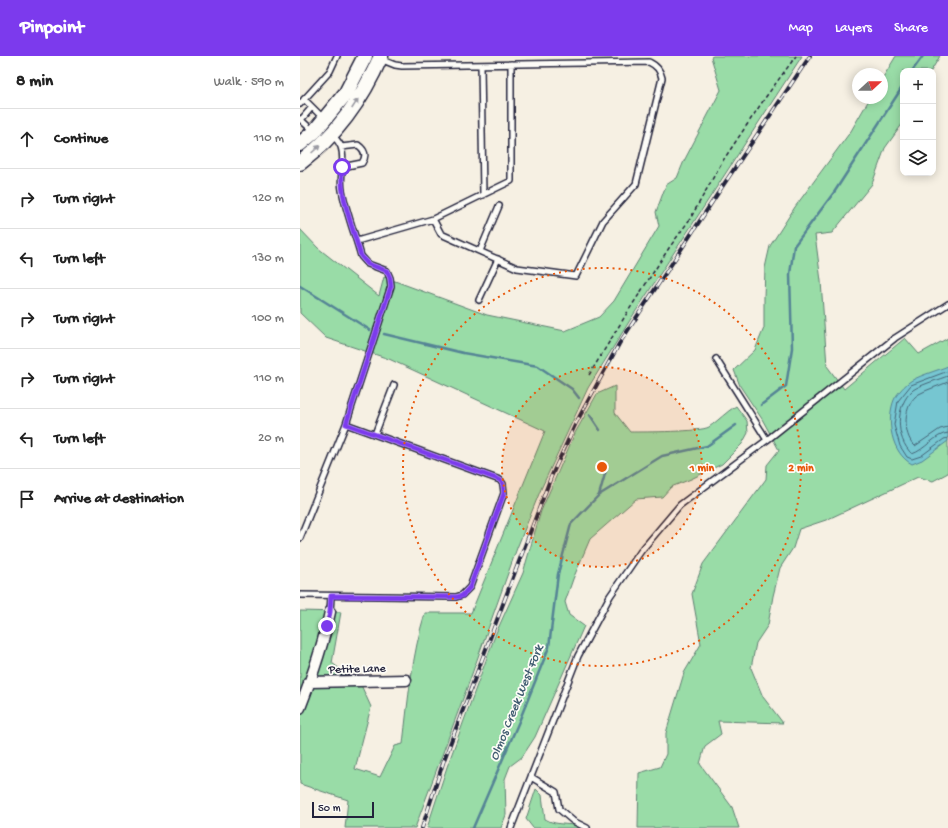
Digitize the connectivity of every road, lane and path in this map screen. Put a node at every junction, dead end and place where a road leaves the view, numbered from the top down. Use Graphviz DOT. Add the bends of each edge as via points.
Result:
graph roads {
  1 [pos="337,56"];
  2 [pos="365,56"];
  3 [pos="796,56"];
  4 [pos="381,57"];
  5 [pos="511,64"];
  6 [pos="481,65"];
  7 [pos="302,101"];
  8 [pos="312,107"];
  9 [pos="300,119"];
  10 [pos="325,119"];
  11 [pos="314,132"];
  12 [pos="332,135"];
  13 [pos="300,144"];
  14 [pos="342,147"];
  15 [pos="300,163"];
  16 [pos="342,167"];
  17 [pos="483,195"];
  18 [pos="499,206"];
  19 [pos="433,219"];
  20 [pos="357,241"];
  21 [pos="480,251"];
  22 [pos="498,259"];
  23 [pos="479,300"];
  24 [pos="948,304"];
  25 [pos="716,359"];
  26 [pos="589,375"];
  27 [pos="394,386"];
  28 [pos="346,424"];
  29 [pos="375,434"];
  30 [pos="767,440"];
  31 [pos="300,538"];
  32 [pos="300,595"];
  33 [pos="331,596"];
  34 [pos="330,612"];
  35 [pos="406,680"];
  36 [pos="309,682"];
  37 [pos="300,708"];
  38 [pos="530,776"];
  39 [pos="511,828"];
  40 [pos="587,828"];
  1 -- 7 [label="lane" via="330,71"];
  2 -- 10 [label="main road" via="346,93"];
  3 -- 26 [label="path" via="722,162 690,219 631,306"];
  4 -- 6 [label="lane" via="402,66"];
  12 -- 4 [label="main road, one-way" via="366,88"];
  5 -- 6 [label="lane"];
  5 -- 17 [label="lane" via="511,181"];
  5 -- 22 [label="lane" via="649,62 660,71 662,78 636,184 603,221 576,276 517,268"];
  6 -- 17 [label="lane"];
  7 -- 8 [label="lane"];
  8 -- 9 [label="lane"];
  8 -- 10 [label="lane"];
  9 -- 11 [label="lane"];
  10 -- 11 [label="main road"];
  10 -- 12 [label="street"];
  11 -- 12 [label="street"];
  11 -- 13 [label="main road"];
  12 -- 14 [label="lane"];
  15 -- 12 [label="main road, one-way"];
  14 -- 16 [label="lane"];
  14 -- 16 [label="lane" via="358,145 365,153 365,160 362,163"];
  16 -- 20 [label="lane" via="342,190"];
  17 -- 19 [label="lane"];
  18 -- 21 [label="lane"];
  19 -- 20 [label="lane"];
  19 -- 21 [label="lane" via="441,234"];
  20 -- 28 [label="lane" via="364,261 387,271 391,286"];
  21 -- 22 [label="lane"];
  22 -- 23 [label="lane"];
  24 -- 30 [label="lane" via="894,338"];
  25 -- 30 [label="lane"];
  27 -- 29 [label="lane"];
  28 -- 29 [label="lane"];
  28 -- 31 [label="lane"];
  29 -- 33 [label="lane" via="500,480 504,493 470,587 462,596"];
  30 -- 38 [label="lane" via="680,505 641,551 610,596 578,656"];
  32 -- 33 [label="lane"];
  33 -- 34 [label="lane"];
  34 -- 36 [label="street"];
  35 -- 36 [label="street, Petite Lane"];
  36 -- 37 [label="street"];
  38 -- 39 [label="lane"];
  38 -- 40 [label="lane" via="556,792 559,809"];
}
